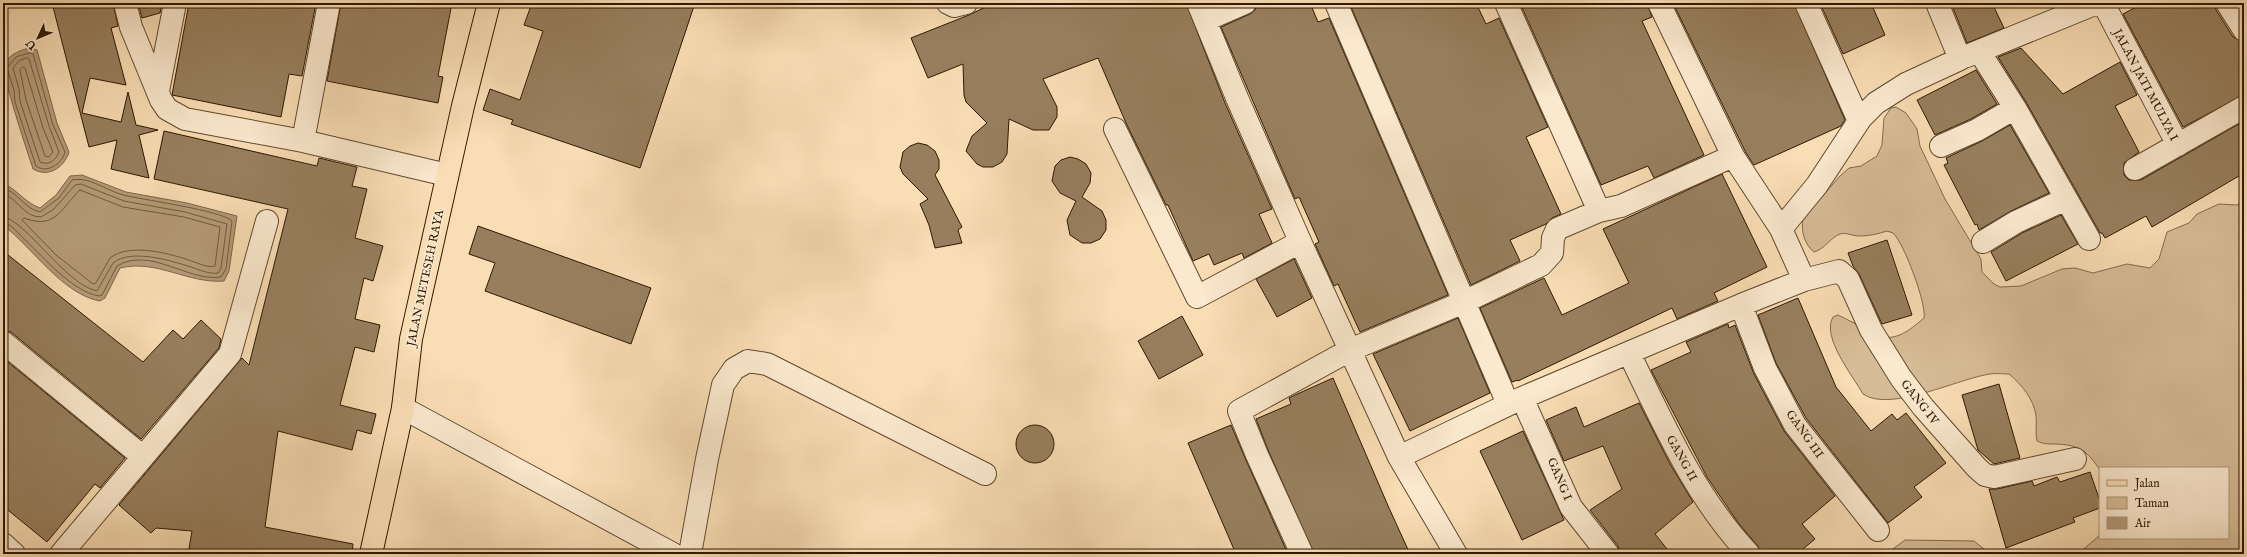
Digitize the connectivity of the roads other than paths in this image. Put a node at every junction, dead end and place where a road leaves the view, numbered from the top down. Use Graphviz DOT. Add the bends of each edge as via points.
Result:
graph roads {
  1 [pos="125,3"];
  2 [pos="175,3"];
  3 [pos="329,3"];
  4 [pos="489,3"];
  5 [pos="948,3"];
  6 [pos="966,3"];
  7 [pos="1245,3"];
  8 [pos="1336,3"];
  9 [pos="1506,3"];
  10 [pos="1659,3"];
  11 [pos="1806,3"];
  12 [pos="1937,3"];
  13 [pos="2097,3"];
  14 [pos="2103,3"];
  15 [pos="2228,3"];
  16 [pos="1202,12"];
  17 [pos="2244,30"];
  18 [pos="1970,55"];
  19 [pos="158,90"];
  20 [pos="2244,107"];
  21 [pos="2015,108"];
  22 [pos="1859,121"];
  23 [pos="1115,129"];
  24 [pos="303,141"];
  25 [pos="2178,145"];
  26 [pos="1941,146"];
  27 [pos="1733,156"];
  28 [pos="2135,169"];
  29 [pos="447,175"];
  30 [pos="2066,199"];
  31 [pos="1599,211"];
  32 [pos="267,221"];
  33 [pos="1781,229"];
  34 [pos="2089,239"];
  35 [pos="1300,242"];
  36 [pos="1983,242"];
  37 [pos="1804,280"];
  38 [pos="1464,302"];
  39 [pos="1741,305"];
  40 [pos="3,342"];
  41 [pos="1350,350"];
  42 [pos="1629,353"];
  43 [pos="1515,401"];
  44 [pos="402,408"];
  45 [pos="142,456"];
  46 [pos="1399,456"];
  47 [pos="2075,459"];
  48 [pos="985,474"];
  49 [pos="1878,530"];
  50 [pos="3,544"];
  51 [pos="14,554"];
  52 [pos="61,554"];
  53 [pos="371,554"];
  54 [pos="673,554"];
  55 [pos="690,554"];
  56 [pos="1302,554"];
  57 [pos="1456,554"];
  58 [pos="1608,554"];
  59 [pos="1749,554"];
  1 -- 19 [label="street" via="131,27"];
  2 -- 19 [label="street"];
  3 -- 24 [label="street"];
  4 -- 29 [label="main road, JALAN METESEH RAYA"];
  5 -- 6 [label="street" via="954,6"];
  7 -- 16 [label="street"];
  8 -- 38 [label="street, GANG I"];
  9 -- 31 [label="street"];
  10 -- 27 [label="street"];
  11 -- 22 [label="street"];
  12 -- 18 [label="street"];
  13 -- 18 [label="street"];
  14 -- 25 [label="street, JALAN JATI MULYA I"];
  15 -- 17 [label="street"];
  16 -- 35 [label="street"];
  18 -- 21 [label="street"];
  18 -- 22 [label="street" via="1906,84 1876,103"];
  19 -- 24 [label="street" via="167,109 185,119"];
  20 -- 25 [label="street"];
  21 -- 26 [label="street" via="1977,130"];
  21 -- 30 [label="street"];
  22 -- 33 [label="street" via="1817,185"];
  23 -- 35 [label="street" via="1197,297"];
  24 -- 29 [label="street"];
  25 -- 28 [label="street"];
  27 -- 31 [label="street" via="1621,206"];
  27 -- 33 [label="street"];
  29 -- 44 [label="main road, JALAN METESEH RAYA" via="411,339"];
  30 -- 34 [label="street"];
  30 -- 36 [label="street" via="2016,222"];
  31 -- 38 [label="street" via="1557,229 1553,238 1552,253 1541,265"];
  32 -- 45 [label="street" via="230,354"];
  33 -- 37 [label="street"];
  35 -- 41 [label="street"];
  37 -- 39 [label="street"];
  37 -- 47 [label="street, GANG IV" via="1839,271 1843,273 1871,330 1902,378 1950,439 1985,475 1994,477"];
  38 -- 41 [label="street"];
  38 -- 43 [label="street, GANG I"];
  39 -- 42 [label="street"];
  39 -- 49 [label="street, GANG III" via="1765,368 1795,425"];
  40 -- 45 [label="street"];
  41 -- 46 [label="street"];
  41 -- 56 [label="street" via="1239,410"];
  42 -- 43 [label="street"];
  42 -- 59 [label="street, GANG II" via="1671,441 1696,485 1732,536"];
  43 -- 46 [label="street"];
  43 -- 58 [label="street, GANG I" via="1572,507"];
  44 -- 53 [label="main road, JALAN METESEH RAYA"];
  44 -- 54 [label="street"];
  45 -- 52 [label="street"];
  46 -- 57 [label="street"];
  48 -- 55 [label="street" via="767,364 748,361 734,369 723,385"];
  50 -- 51 [label="street"];
}
